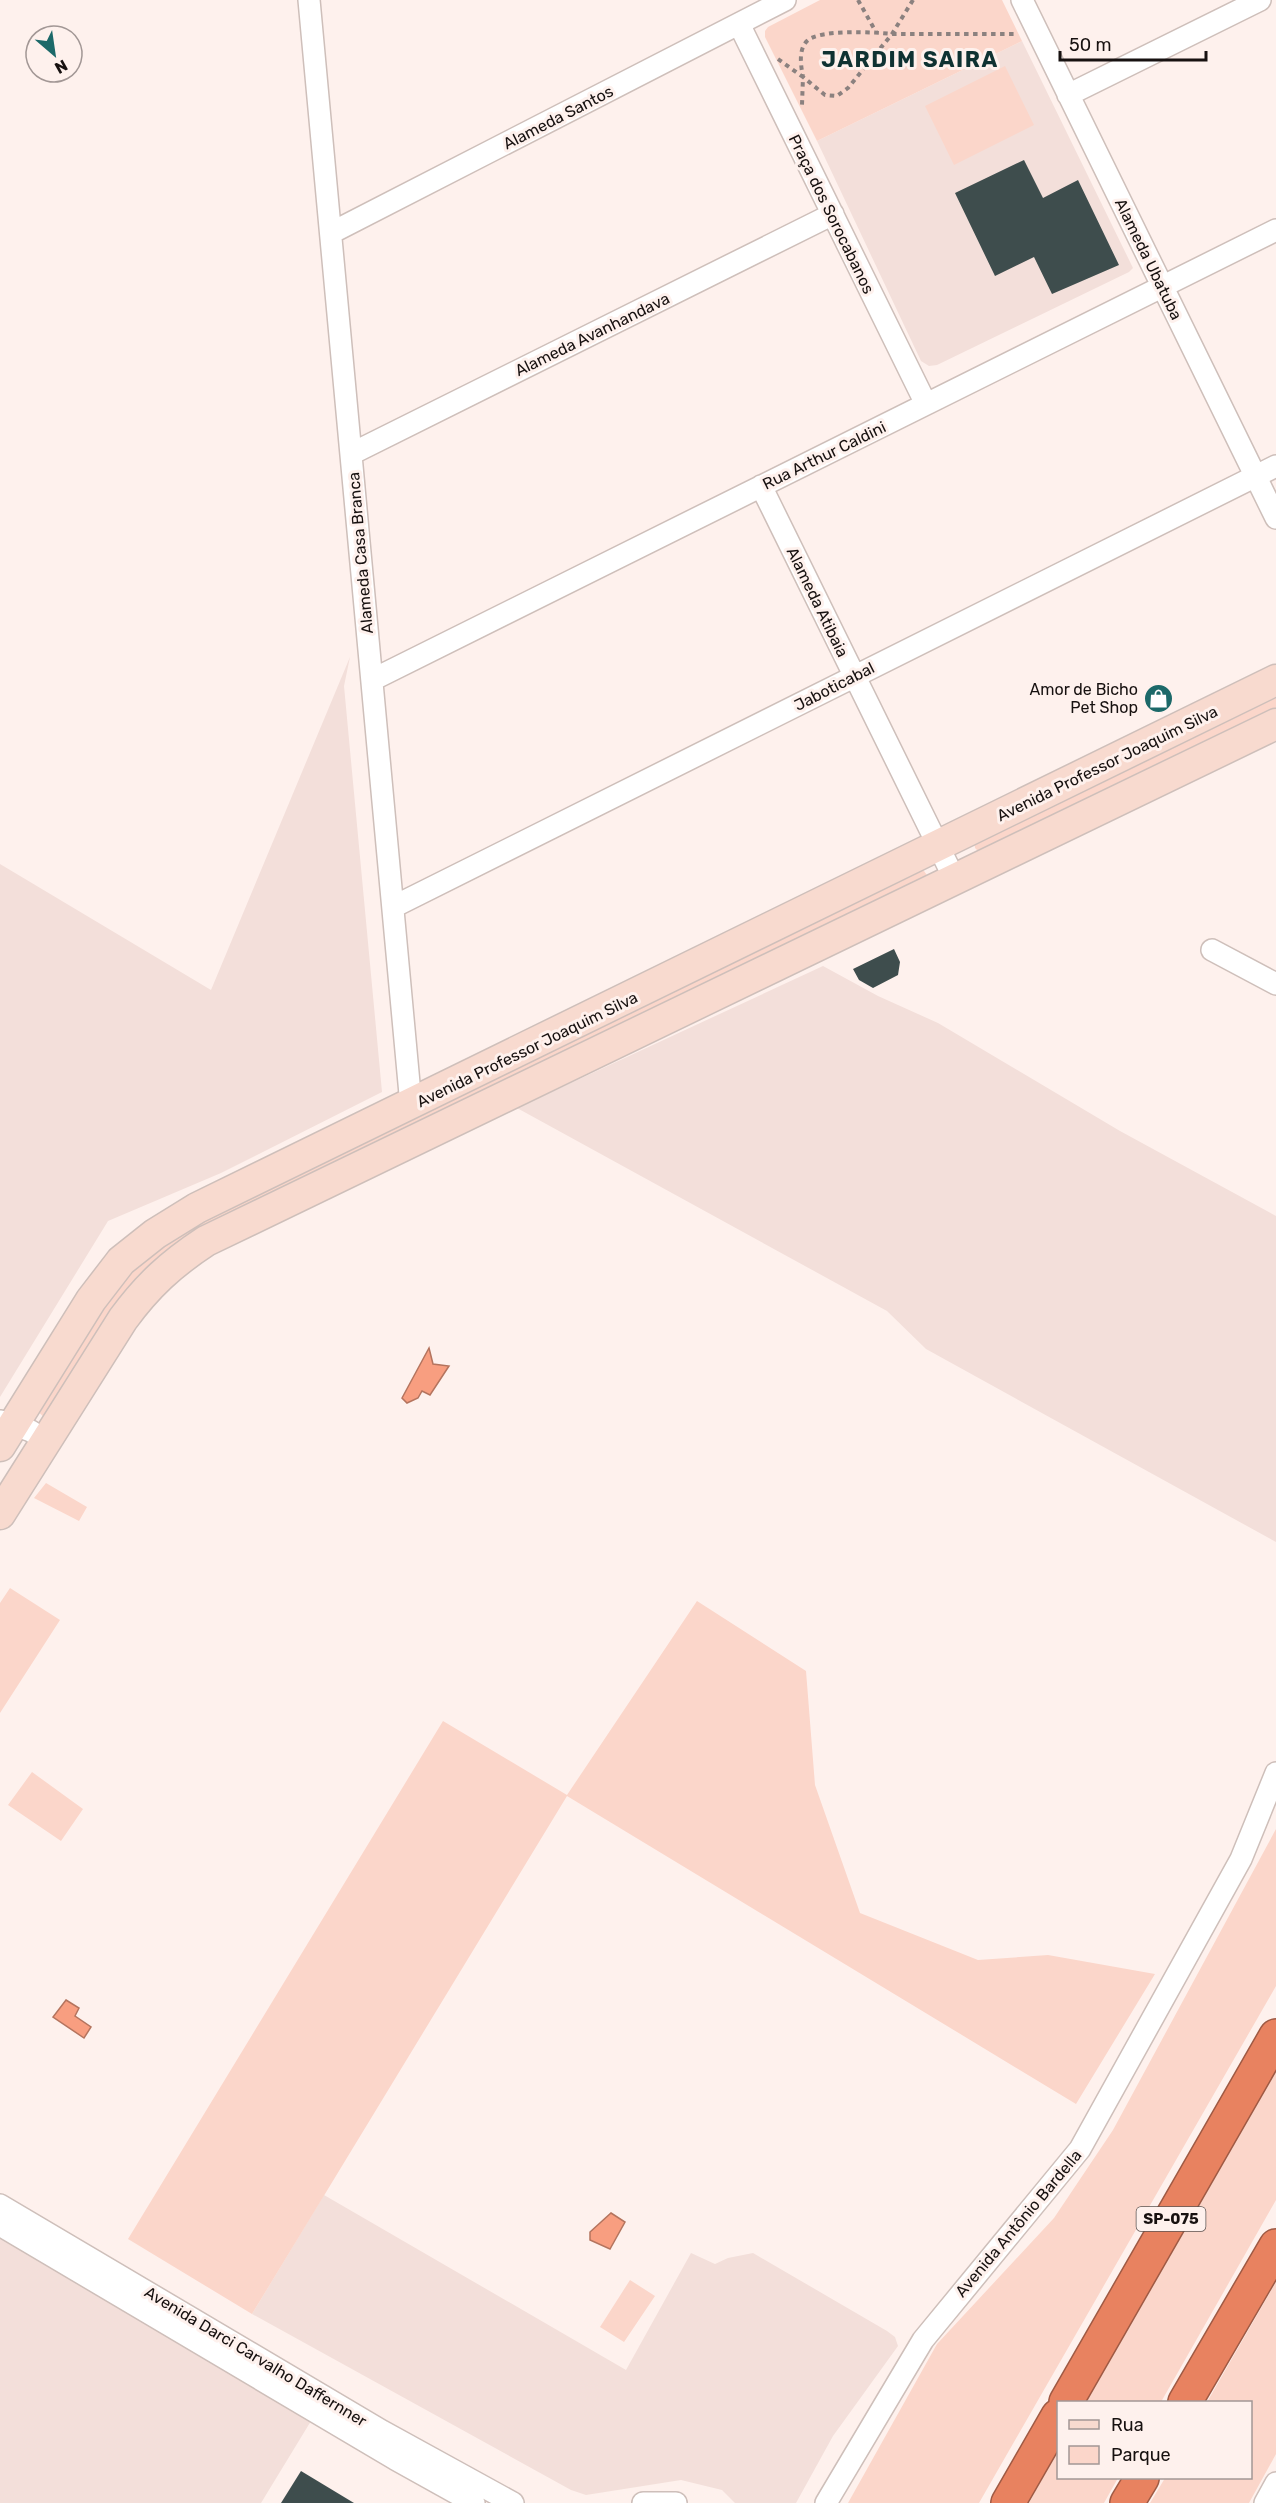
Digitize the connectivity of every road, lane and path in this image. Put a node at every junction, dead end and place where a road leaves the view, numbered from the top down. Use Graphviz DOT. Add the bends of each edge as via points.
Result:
graph roads {
  1 [pos="785,0"];
  2 [pos="858,0"];
  3 [pos="913,0"];
  4 [pos="1022,0"];
  5 [pos="1260,0"];
  6 [pos="312,1"];
  7 [pos="739,24"];
  8 [pos="876,32"];
  9 [pos="892,34"];
  10 [pos="1038,34"];
  11 [pos="1068,94"];
  12 [pos="833,214"];
  13 [pos="1276,230"];
  14 [pos="331,233"];
  15 [pos="1162,286"];
  16 [pos="926,404"];
  17 [pos="351,454"];
  18 [pos="1276,466"];
  19 [pos="1256,476"];
  20 [pos="761,486"];
  21 [pos="1276,518"];
  22 [pos="854,676"];
  23 [pos="372,680"];
  24 [pos="1276,680"];
  25 [pos="1276,724"];
  26 [pos="939,846"];
  27 [pos="955,880"];
  28 [pos="393,907"];
  29 [pos="1212,950"];
  30 [pos="1276,984"];
  31 [pos="411,1105"];
  32 [pos="3,1431"];
  33 [pos="42,1447"];
  34 [pos="4,1497"];
  35 [pos="1276,1773"];
  36 [pos="1276,2036"];
  37 [pos="0,2205"];
  38 [pos="0,2225"];
  39 [pos="1276,2246"];
  40 [pos="299,2392"];
  41 [pos="1067,2401"];
  42 [pos="1186,2401"];
  43 [pos="1057,2419"];
  44 [pos="1141,2479"];
  45 [pos="1276,2483"];
  46 [pos="474,2503"];
  47 [pos="513,2503"];
  48 [pos="643,2503"];
  49 [pos="676,2503"];
  50 [pos="826,2503"];
  51 [pos="1008,2503"];
  52 [pos="1127,2503"];
  53 [pos="1264,2503"];
  1 -- 7 [label="street, Alameda Santos"];
  2 -- 8 [label="path"];
  3 -- 9 [label="path"];
  4 -- 10 [label="street, Alameda Ubatuba"];
  5 -- 11 [label="street"];
  6 -- 14 [label="street, Alameda Casa Branca"];
  7 -- 12 [label="street, Praça dos Sorocabanos"];
  7 -- 14 [label="street, Alameda Santos"];
  8 -- 9 [label="path"];
  8 -- 9 [label="path" via="817,35 806,41 800,62 803,77 825,95 841,93"];
  9 -- 10 [label="path"];
  10 -- 11 [label="street, Alameda Ubatuba"];
  11 -- 15 [label="street, Alameda Ubatuba"];
  12 -- 16 [label="street, Praça dos Sorocabanos"];
  12 -- 17 [label="street, Alameda Avanhandava"];
  13 -- 15 [label="street, Rua Arthur Caldini"];
  14 -- 17 [label="street, Alameda Casa Branca"];
  15 -- 16 [label="street, Rua Arthur Caldini"];
  15 -- 19 [label="street, Alameda Ubatuba"];
  16 -- 20 [label="street, Rua Arthur Caldini"];
  17 -- 23 [label="street, Alameda Casa Branca"];
  18 -- 19 [label="street, Jaboticabal"];
  19 -- 21 [label="street, Alameda Ubatuba"];
  19 -- 22 [label="street, Jaboticabal"];
  20 -- 22 [label="street, Alameda Atibaia"];
  20 -- 23 [label="street, Rua Arthur Caldini"];
  22 -- 26 [label="street, Alameda Atibaia"];
  22 -- 28 [label="street, Jaboticabal"];
  23 -- 28 [label="street, Alameda Casa Branca"];
  24 -- 26 [label="main road, Avenida Professor Joaquim Silva"];
  25 -- 27 [label="main road, Avenida Professor Joaquim Silva"];
  26 -- 27 [label="street"];
  26 -- 31 [label="main road, Avenida Professor Joaquim Silva"];
  27 -- 33 [label="main road, Avenida Professor Joaquim Silva" via="206,1241 175,1261 143,1291"];
  28 -- 31 [label="street, Alameda Casa Branca"];
  29 -- 30 [label="street"];
  31 -- 32 [label="main road, Avenida Professor Joaquim Silva" via="197,1208 121,1261"];
  32 -- 33 [label="street" via="35,1433"];
  33 -- 34 [label="main road, Avenida Professor Joaquim Silva"];
  35 -- 50 [label="street, Avenida Antônio Bardella" via="1241,1859 1080,2149 923,2340"];
  36 -- 41 [label="highway, SP-075"];
  37 -- 40 [label="street, Avenida Darci Carvalho Daffernner"];
  38 -- 40 [label="street, Avenida Darci Carvalho Daffernner"];
  39 -- 42 [label="highway"];
  40 -- 46 [label="street, Avenida Darci Carvalho Daffernner"];
  40 -- 47 [label="street, Avenida Darci Carvalho Daffernner"];
  43 -- 51 [label="highway"];
  44 -- 52 [label="highway"];
  45 -- 53 [label="street"];
  48 -- 49 [label="street"];
}
